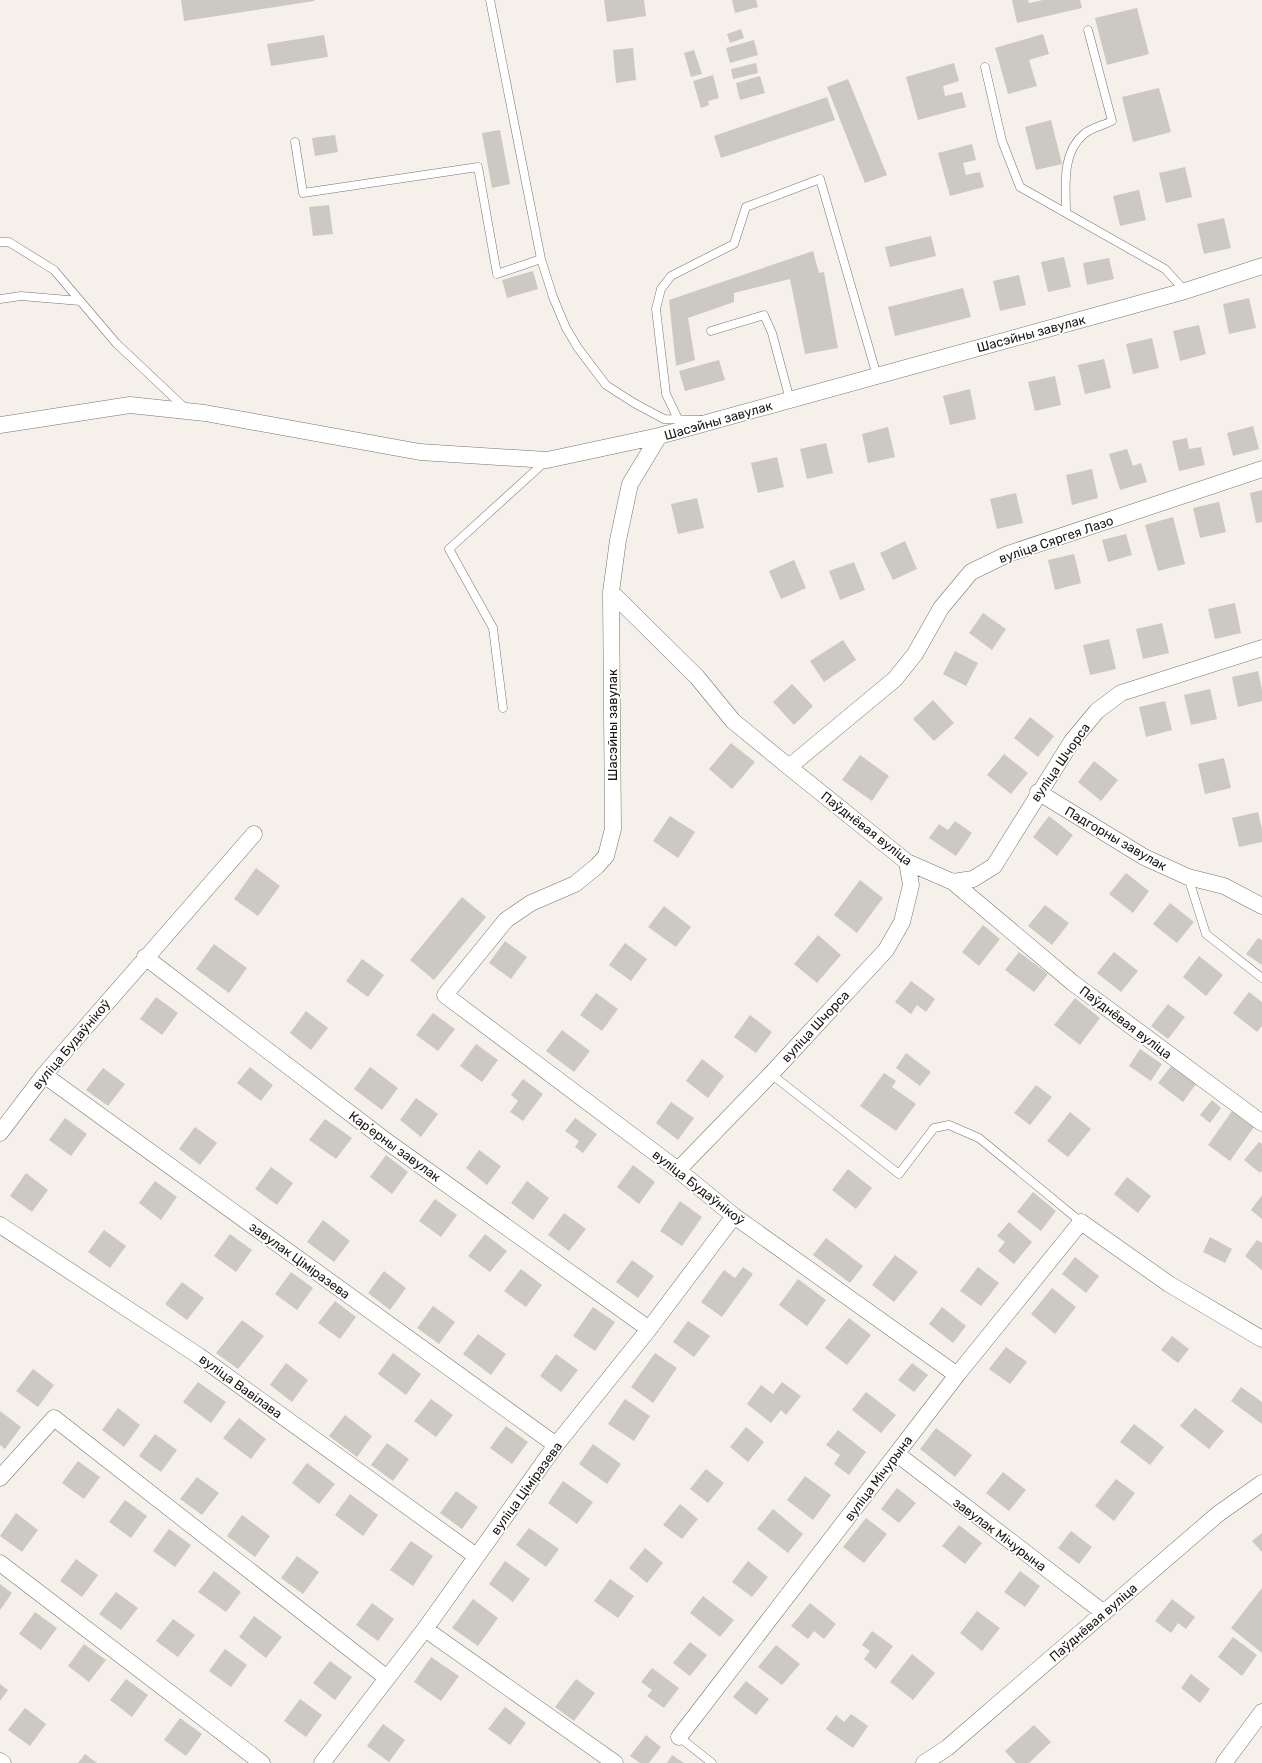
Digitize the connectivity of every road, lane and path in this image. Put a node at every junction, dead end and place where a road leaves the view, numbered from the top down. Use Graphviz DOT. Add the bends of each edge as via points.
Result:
graph roads {
  1 [pos="490,0"];
  2 [pos="1088,30"];
  3 [pos="985,67"];
  4 [pos="295,142"];
  5 [pos="1066,213"];
  6 [pos="0,242"];
  7 [pos="540,259"];
  8 [pos="1262,266"];
  9 [pos="1185,291"];
  10 [pos="0,299"];
  11 [pos="80,301"];
  12 [pos="711,331"];
  13 [pos="877,376"];
  14 [pos="790,400"];
  15 [pos="188,411"];
  16 [pos="678,419"];
  17 [pos="717,420"];
  18 [pos="0,425"];
  19 [pos="659,436"];
  20 [pos="547,460"];
  21 [pos="1262,469"];
  22 [pos="611,592"];
  23 [pos="1262,648"];
  24 [pos="503,708"];
  25 [pos="789,767"];
  26 [pos="1038,792"];
  27 [pos="254,834"];
  28 [pos="907,862"];
  29 [pos="1188,877"];
  30 [pos="953,882"];
  31 [pos="1262,906"];
  32 [pos="145,957"];
  33 [pos="1262,978"];
  34 [pos="445,995"];
  35 [pos="771,1074"];
  36 [pos="44,1075"];
  37 [pos="1262,1123"];
  38 [pos="0,1133"];
  39 [pos="678,1170"];
  40 [pos="734,1216"];
  41 [pos="1081,1222"];
  42 [pos="0,1225"];
  43 [pos="649,1329"];
  44 [pos="1262,1339"];
  45 [pos="956,1375"];
  46 [pos="556,1445"];
  47 [pos="896,1454"];
  48 [pos="0,1478"];
  49 [pos="1262,1483"];
  50 [pos="476,1556"];
  51 [pos="0,1563"];
  52 [pos="1104,1613"];
  53 [pos="425,1629"];
  54 [pos="386,1678"];
  55 [pos="1262,1712"];
  56 [pos="679,1737"];
  57 [pos="0,1760"];
  58 [pos="3,1763"];
  59 [pos="262,1763"];
  60 [pos="322,1763"];
  61 [pos="615,1763"];
  62 [pos="712,1763"];
  63 [pos="924,1763"];
  64 [pos="1224,1763"];
  1 -- 7 [label="lane"];
  2 -- 5 [label="lane" via="1112,121 1084,133 1074,145 1066,169"];
  3 -- 5 [label="lane" via="1002,141 1020,187"];
  4 -- 7 [label="lane" via="303,193 478,167 496,274"];
  5 -- 9 [label="lane" via="1165,269"];
  6 -- 11 [label="lane" via="9,242 54,270"];
  7 -- 16 [label="lane" via="566,328 606,385 664,419"];
  8 -- 9 [label="street, Шасэйны завулак"];
  9 -- 13 [label="street, Шасэйны завулак"];
  10 -- 11 [label="lane" via="21,296"];
  11 -- 15 [label="lane" via="116,343"];
  12 -- 14 [label="lane" via="764,314 772,333"];
  13 -- 14 [label="street, Шасэйны завулак"];
  13 -- 16 [label="lane" via="820,179 746,207 734,244 671,276 661,289 656,309 666,394"];
  14 -- 17 [label="street, Шасэйны завулак"];
  15 -- 18 [label="street" via="130,405"];
  15 -- 20 [label="street" via="420,452"];
  16 -- 17 [label="lane"];
  17 -- 19 [label="street, Шасэйны завулак"];
  19 -- 20 [label="street"];
  19 -- 22 [label="street, Шасэйны завулак" via="630,484 618,540"];
  20 -- 24 [label="lane" via="449,549 493,628"];
  21 -- 25 [label="street, вуліца Сяргея Лазо" via="1008,554 972,572 941,608 916,654 895,679"];
  22 -- 25 [label="street, Паўднёвая вуліца" via="697,677 733,721"];
  22 -- 34 [label="street, Шасэйны завулак" via="612,829 606,856 598,866 575,884 531,903 506,920"];
  23 -- 26 [label="street, вуліца Шчорса" via="1121,693 1097,711 1072,740"];
  25 -- 28 [label="street, Паўднёвая вуліца"];
  26 -- 29 [label="street, Падгорны завулак" via="1144,856"];
  26 -- 30 [label="street, вуліца Шчорса" via="994,866 973,879"];
  27 -- 32 [label="street, вуліца Будаўнікоў"];
  28 -- 30 [label="street, Паўднёвая вуліца"];
  28 -- 35 [label="street, вуліца Шчорса" via="911,885 902,922 886,950"];
  29 -- 31 [label="street, Падгорны завулак" via="1224,886"];
  29 -- 33 [label="lane" via="1206,934"];
  30 -- 37 [label="street, Паўднёвая вуліца" via="1073,983"];
  32 -- 36 [label="street, вуліца Будаўнікоў"];
  32 -- 43 [label="street, Карʼерны завулак" via="389,1143"];
  34 -- 39 [label="street, вуліца Будаўнікоў"];
  35 -- 39 [label="street, вуліца Шчорса"];
  35 -- 41 [label="lane" via="899,1174 934,1128 949,1125 979,1138"];
  36 -- 38 [label="street, вуліца Будаўнікоў"];
  36 -- 46 [label="street, завулак Ціміразева"];
  39 -- 40 [label="street, вуліца Будаўнікоў"];
  40 -- 43 [label="street, вуліца Ціміразева"];
  40 -- 45 [label="street, вуліца Будаўнікоў"];
  41 -- 44 [label="street" via="1169,1284"];
  41 -- 45 [label="street, вуліца Мічурына"];
  42 -- 50 [label="street, вуліца Вавілава" via="199,1356"];
  43 -- 46 [label="street, вуліца Ціміразева"];
  45 -- 47 [label="street, вуліца Мічурына"];
  46 -- 50 [label="street, вуліца Ціміразева"];
  47 -- 52 [label="street, завулак Мічурына"];
  47 -- 56 [label="street, вуліца Мічурына"];
  48 -- 54 [label="street" via="54,1418"];
  49 -- 52 [label="street, Паўднёвая вуліца" via="1218,1514"];
  50 -- 53 [label="street, вуліца Ціміразева"];
  51 -- 59 [label="street"];
  52 -- 63 [label="street, Паўднёвая вуліца" via="947,1748"];
  53 -- 54 [label="street, вуліца Ціміразева"];
  53 -- 61 [label="street"];
  54 -- 60 [label="street, вуліца Ціміразева"];
  55 -- 64 [label="street"];
  56 -- 62 [label="lane"];
  57 -- 58 [label="street"];
}
